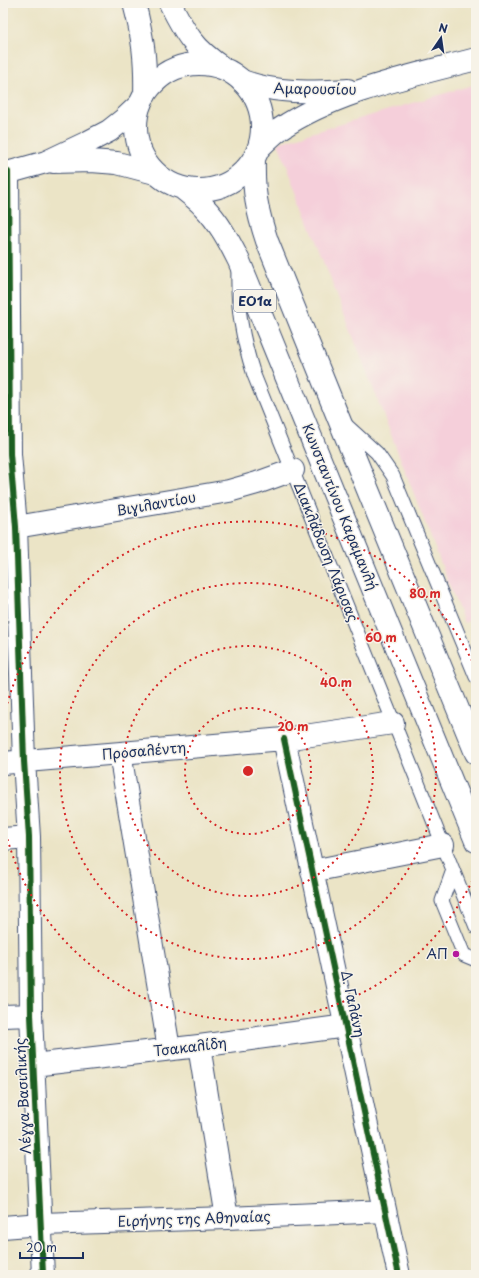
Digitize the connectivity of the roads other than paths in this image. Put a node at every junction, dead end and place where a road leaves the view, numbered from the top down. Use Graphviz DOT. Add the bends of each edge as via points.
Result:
graph roads {
  1 [pos="134,3"];
  2 [pos="170,3"];
  3 [pos="476,59"];
  4 [pos="235,76"];
  5 [pos="366,89"];
  6 [pos="142,100"];
  7 [pos="257,153"];
  8 [pos="46,162"];
  9 [pos="6,173"];
  10 [pos="155,173"];
  11 [pos="182,188"];
  12 [pos="238,261"];
  13 [pos="338,417"];
  14 [pos="7,453"];
  15 [pos="293,470"];
  16 [pos="16,528"];
  17 [pos="476,677"];
  18 [pos="393,724"];
  19 [pos="284,739"];
  20 [pos="120,753"];
  21 [pos="476,753"];
  22 [pos="14,762"];
  23 [pos="28,837"];
  24 [pos="3,839"];
  25 [pos="476,841"];
  26 [pos="443,846"];
  27 [pos="453,870"];
  28 [pos="312,871"];
  29 [pos="476,927"];
  30 [pos="476,960"];
  31 [pos="31,1015"];
  32 [pos="3,1016"];
  33 [pos="346,1026"];
  34 [pos="199,1046"];
  35 [pos="169,1049"];
  36 [pos="33,1065"];
  37 [pos="385,1211"];
  38 [pos="227,1218"];
  39 [pos="41,1224"];
  40 [pos="3,1227"];
  41 [pos="43,1275"];
  42 [pos="399,1275"];
  1 -- 6 [label="street, ΕΟ1α" via="145,54"];
  2 -- 4 [label="street, ΕΟ1α" via="194,44 208,58"];
  3 -- 5 [label="street, Αμαρουσίου"];
  4 -- 5 [label="street, Αμαρουσίου" via="261,87 295,91"];
  4 -- 6 [label="street, ΕΟ1α" via="209,65 190,65 172,70 156,80"];
  4 -- 7 [label="street, ΕΟ1α" via="254,95 261,111 263,129"];
  5 -- 7 [label="street, Αμαρουσίου" via="298,118 279,130"];
  6 -- 8 [label="street" via="109,131"];
  6 -- 10 [label="street, ΕΟ1α" via="136,122 137,141 144,158"];
  7 -- 11 [label="street, ΕΟ1α" via="241,175 223,186 203,191"];
  7 -- 13 [label="street, ΕΟ1α" via="254,185 261,222"];
  8 -- 9 [label="street"];
  8 -- 10 [label="street" via="117,163"];
  9 -- 14 [label="street, Λέγγα Βασιλικής"];
  10 -- 11 [label="street, ΕΟ1α"];
  11 -- 12 [label="street, Κωνσταντίνου Καραμανλή / ΕΟ1α" via="203,205 219,225"];
  12 -- 15 [label="lane, Διακλάδωση Λάρισας" via="239,311 246,348"];
  12 -- 25 [label="street, Κωνσταντίνου Καραμανλή / ΕΟ1α"];
  13 -- 17 [label="lane" via="377,453 393,476"];
  13 -- 21 [label="street, ΕΟ1α"];
  14 -- 16 [label="street, Λέγγα Βασιλικής"];
  15 -- 16 [label="street, Βιγιλαντίου" via="229,491"];
  15 -- 18 [label="lane, Διακλάδωση Λάρισας"];
  16 -- 22 [label="street, Λέγγα Βασιλικής"];
  18 -- 19 [label="street, Προσαλέντη"];
  18 -- 26 [label="lane, Διακλάδωση Λάρισας"];
  19 -- 20 [label="street, Προσαλέντη"];
  19 -- 28 [label="street, Δ. Γαλάνη"];
  20 -- 22 [label="street, Προσαλέντη"];
  20 -- 35 [label="street"];
  22 -- 23 [label="street, Λέγγα Βασιλικής"];
  23 -- 24 [label="street"];
  23 -- 31 [label="street, Λέγγα Βασιλικής"];
  26 -- 27 [label="lane, Διακλάδωση Λάρισας"];
  26 -- 28 [label="street"];
  27 -- 29 [label="lane, Διακλάδωση Λάρισας"];
  27 -- 30 [label="lane" via="442,901 464,955"];
  28 -- 33 [label="street, Δ. Γαλάνη"];
  31 -- 32 [label="street"];
  31 -- 36 [label="street, Λέγγα Βασιλικής"];
  33 -- 34 [label="street, Τσακαλίδη"];
  33 -- 37 [label="street, Δ. Γαλάνη"];
  34 -- 35 [label="street, Τσακαλίδη"];
  34 -- 38 [label="street"];
  35 -- 36 [label="street, Τσακαλίδη"];
  36 -- 39 [label="street, Λέγγα Βασιλικής"];
  37 -- 38 [label="street, Ειρήνης της Αθηναίας"];
  37 -- 42 [label="street, Δ. Γαλάνη"];
  38 -- 39 [label="street, Ειρήνης της Αθηναίας"];
  39 -- 40 [label="street, Ειρήνης της Αθηναίας"];
  39 -- 41 [label="street, Λέγγα Βασιλικής"];
}
